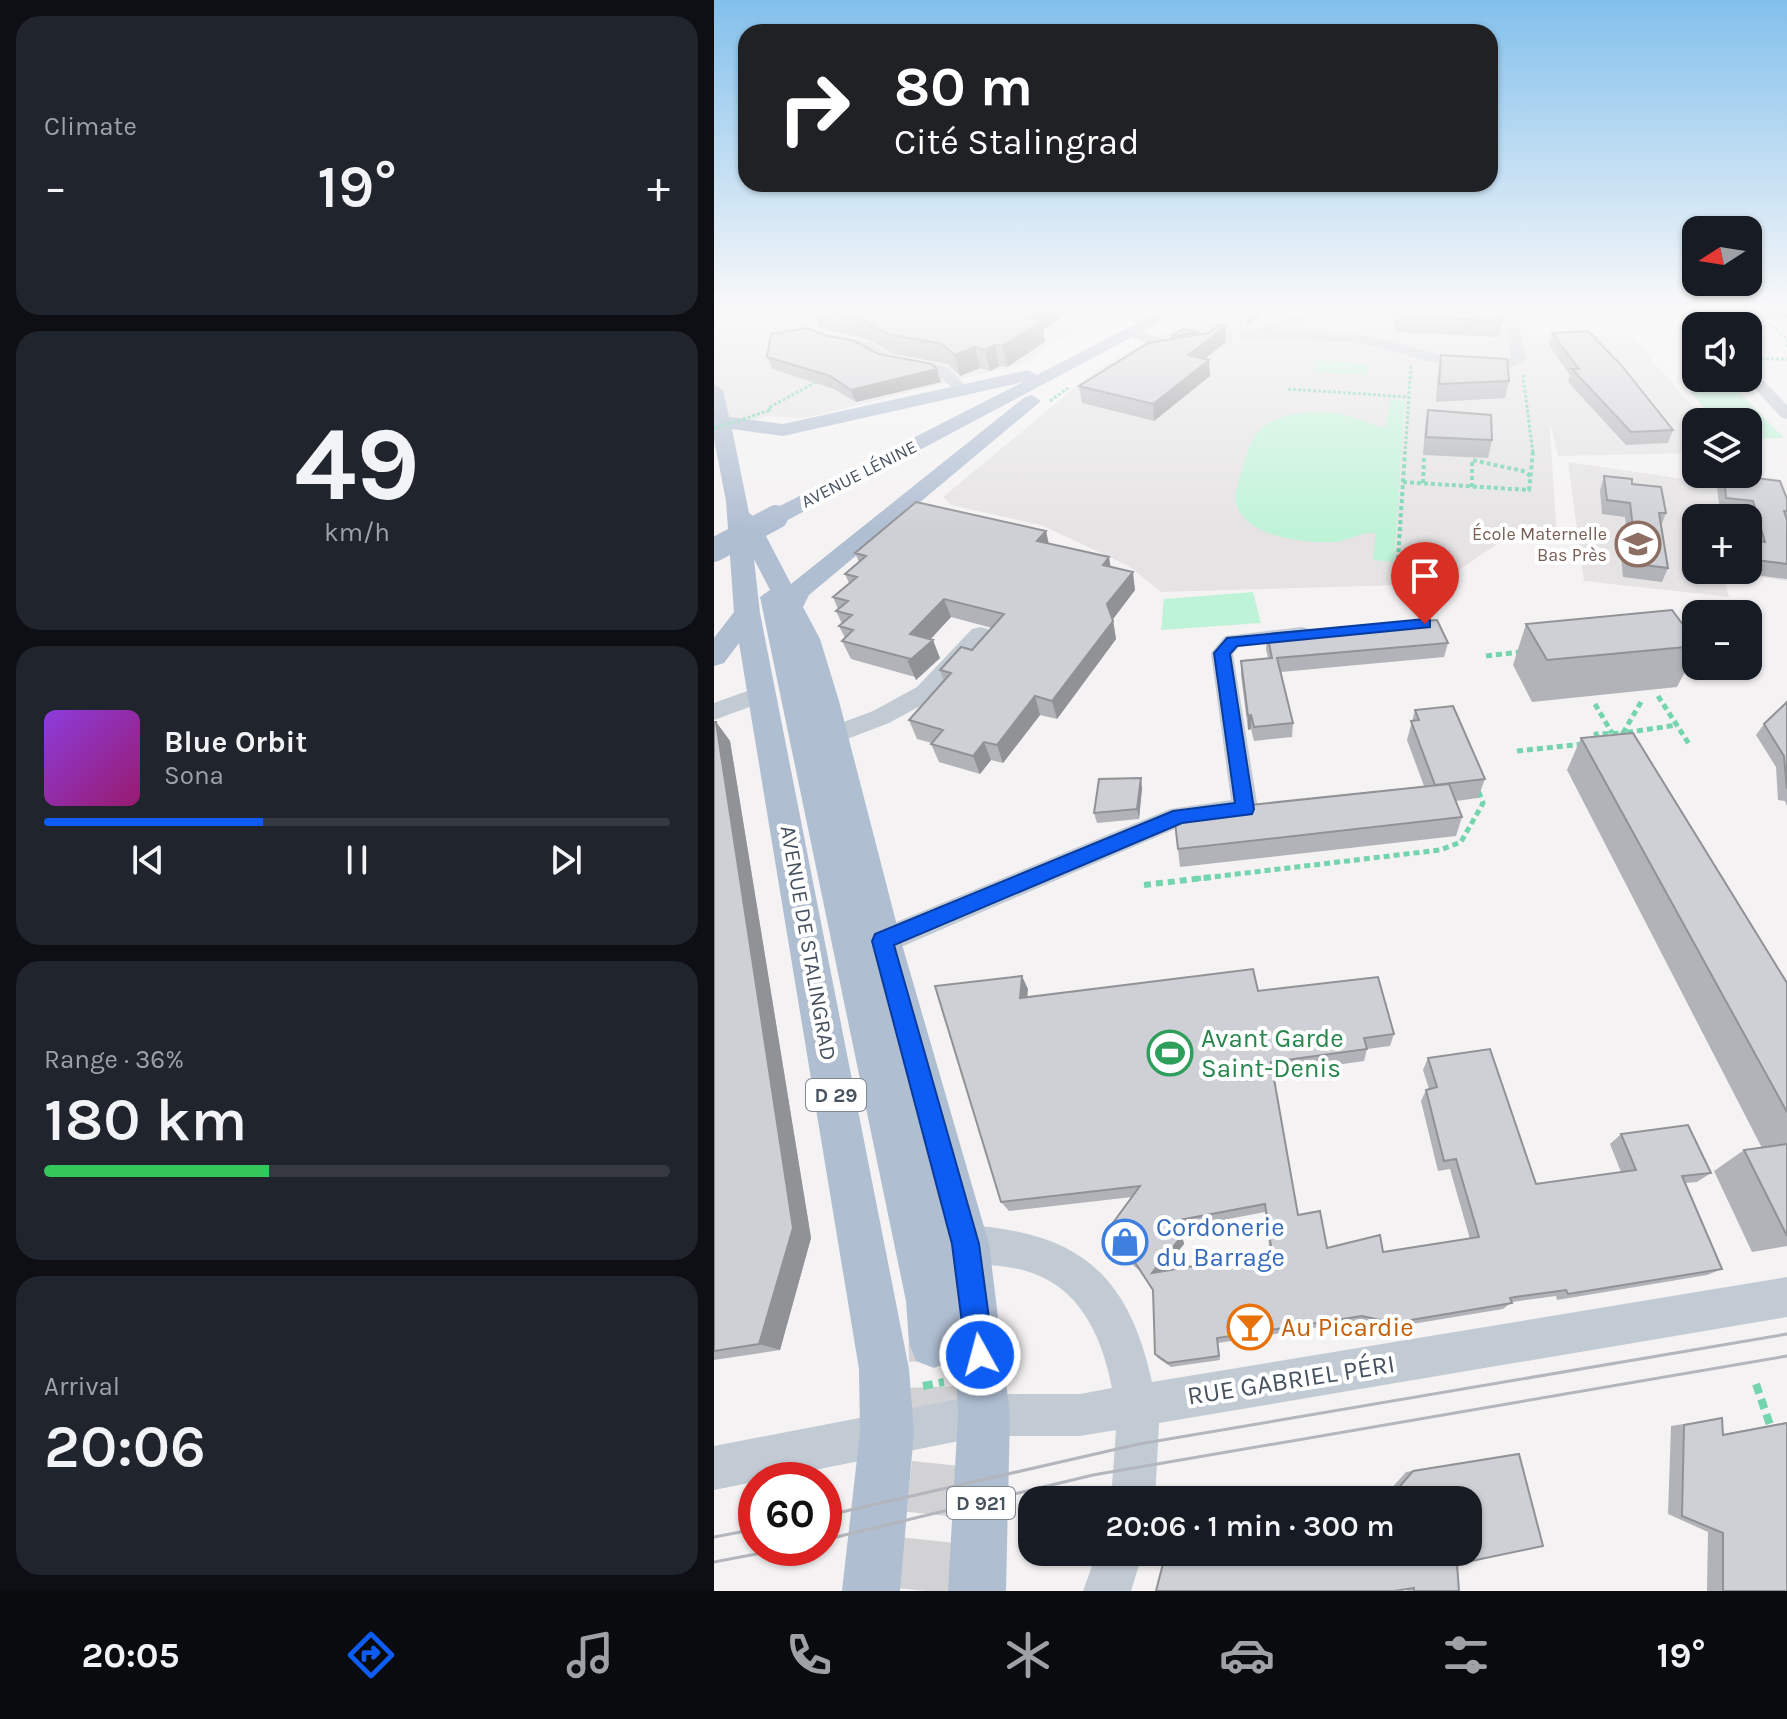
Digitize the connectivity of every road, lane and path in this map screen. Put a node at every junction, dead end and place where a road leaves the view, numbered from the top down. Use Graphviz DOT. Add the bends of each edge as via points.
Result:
graph roads {
  1 [pos="812,384"];
  2 [pos="956,384"];
  3 [pos="987,384"];
  4 [pos="1014,384"];
  5 [pos="1033,384"];
  6 [pos="1052,384"];
  7 [pos="1409,384"];
  8 [pos="1524,384"];
  9 [pos="1762,388"];
  10 [pos="1288,389"];
  11 [pos="714,390"];
  12 [pos="962,390"];
  13 [pos="1408,397"];
  14 [pos="1787,414"];
  15 [pos="718,424"];
  16 [pos="1424,457"];
  17 [pos="1533,477"];
  18 [pos="1403,482"];
  19 [pos="1423,483"];
  20 [pos="714,486"];
  21 [pos="1472,487"];
  22 [pos="737,501"];
  23 [pos="775,512"];
  24 [pos="714,538"];
  25 [pos="714,550"];
  26 [pos="1397,573"];
  27 [pos="814,579"];
  28 [pos="747,613"];
  29 [pos="793,625"];
  30 [pos="1319,633"];
  31 [pos="980,634"];
  32 [pos="1530,651"];
  33 [pos="1486,656"];
  34 [pos="714,657"];
  35 [pos="761,694"];
  36 [pos="1658,696"];
  37 [pos="1641,702"];
  38 [pos="1595,704"];
  39 [pos="714,712"];
  40 [pos="1677,725"];
  41 [pos="1612,733"];
  42 [pos="1623,733"];
  43 [pos="834,735"];
  44 [pos="1600,742"];
  45 [pos="1689,744"];
  46 [pos="1621,749"];
  47 [pos="1517,751"];
  48 [pos="774,758"];
  49 [pos="1629,762"];
  50 [pos="1478,788"];
  51 [pos="1144,885"];
  52 [pos="883,941"];
  53 [pos="909,1207"];
  54 [pos="966,1244"];
  55 [pos="1787,1297"];
  56 [pos="934,1343"];
  57 [pos="1756,1384"];
  58 [pos="1136,1406"];
  59 [pos="984,1415"];
  60 [pos="887,1432"];
  61 [pos="1777,1443"];
  62 [pos="714,1468"];
  63 [pos="1136,1486"];
  64 [pos="1115,1566"];
  65 [pos="871,1591"];
  66 [pos="977,1591"];
  67 [pos="1107,1591"];
  1 -- 15 [label="path, bridge" via="771,410"];
  2 -- 12 [label="street"];
  3 -- 12 [label="main road"];
  4 -- 23 [label="main road, AVENUE LÉNINE"];
  5 -- 23 [label="main road, AVENUE LÉNINE"];
  6 -- 27 [label="main road"];
  7 -- 13 [label="path"];
  8 -- 17 [label="path"];
  9 -- 14 [label="street"];
  10 -- 13 [label="path"];
  11 -- 15 [label="main road, AVENUE DE STALINGRAD / D 29"];
  12 -- 15 [label="main road" via="783,430"];
  13 -- 18 [label="path"];
  15 -- 22 [label="main road, AVENUE DE STALINGRAD / D 29"];
  16 -- 19 [label="path"];
  17 -- 21 [label="path" via="1523,492"];
  17 -- 21 [label="path" via="1472,460"];
  18 -- 19 [label="path"];
  18 -- 26 [label="path"];
  19 -- 21 [label="path"];
  20 -- 22 [label="main road"];
  22 -- 28 [label="main road, AVENUE DE STALINGRAD / D 29"];
  22 -- 29 [label="main road, AVENUE DE STALINGRAD / D 29"];
  23 -- 24 [label="main road, AVENUE LÉNINE"];
  23 -- 25 [label="main road, AVENUE LÉNINE, bridge"];
  27 -- 29 [label="main road"];
  27 -- 29 [label="main road" via="806,622"];
  28 -- 34 [label="main road"];
  28 -- 35 [label="main road, AVENUE DE STALINGRAD / D 29"];
  29 -- 43 [label="main road, AVENUE DE STALINGRAD / D 29"];
  29 -- 53 [label="main road, AVENUE DE STALINGRAD / D 29"];
  30 -- 52 [label="street" via="1233,641 1222,653 1245,809 1179,816"];
  31 -- 43 [label="street" via="925,693"];
  32 -- 33 [label="path"];
  35 -- 39 [label="street"];
  35 -- 48 [label="main road, AVENUE DE STALINGRAD / D 29"];
  36 -- 40 [label="path"];
  37 -- 42 [label="path"];
  38 -- 41 [label="path"];
  40 -- 42 [label="path"];
  40 -- 45 [label="path"];
  41 -- 42 [label="path"];
  41 -- 44 [label="path" via="1596,734"];
  42 -- 46 [label="path" via="1632,748"];
  43 -- 52 [label="main road, AVENUE DE STALINGRAD / D 29"];
  44 -- 46 [label="path" via="1604,750"];
  44 -- 47 [label="path"];
  46 -- 49 [label="path"];
  48 -- 53 [label="main road, D 29"];
  48 -- 60 [label="main road, AVENUE DE STALINGRAD / D 29" via="874,1305"];
  50 -- 51 [label="path" via="1483,803 1461,842 1440,850"];
  52 -- 54 [label="main road, AVENUE DE STALINGRAD / D 29"];
  53 -- 56 [label="main road, AVENUE DE STALINGRAD / D 29"];
  54 -- 58 [label="street" via="1028,1252 1060,1265 1097,1295 1121,1345"];
  54 -- 59 [label="main road, AVENUE DE STALINGRAD / D 29"];
  55 -- 58 [label="street, RUE GABRIEL PÉRI"];
  57 -- 61 [label="path"];
  58 -- 59 [label="street, RUE GABRIEL PÉRI" via="1080,1415"];
  58 -- 63 [label="street" via="1140,1467"];
  59 -- 60 [label="street, RUE GABRIEL PÉRI"];
  59 -- 66 [label="main road, D 921"];
  60 -- 62 [label="street, RUE GABRIEL PÉRI"];
  60 -- 65 [label="main road, AVENUE DE STALINGRAD"];
  64 -- 67 [label="street"];
}
